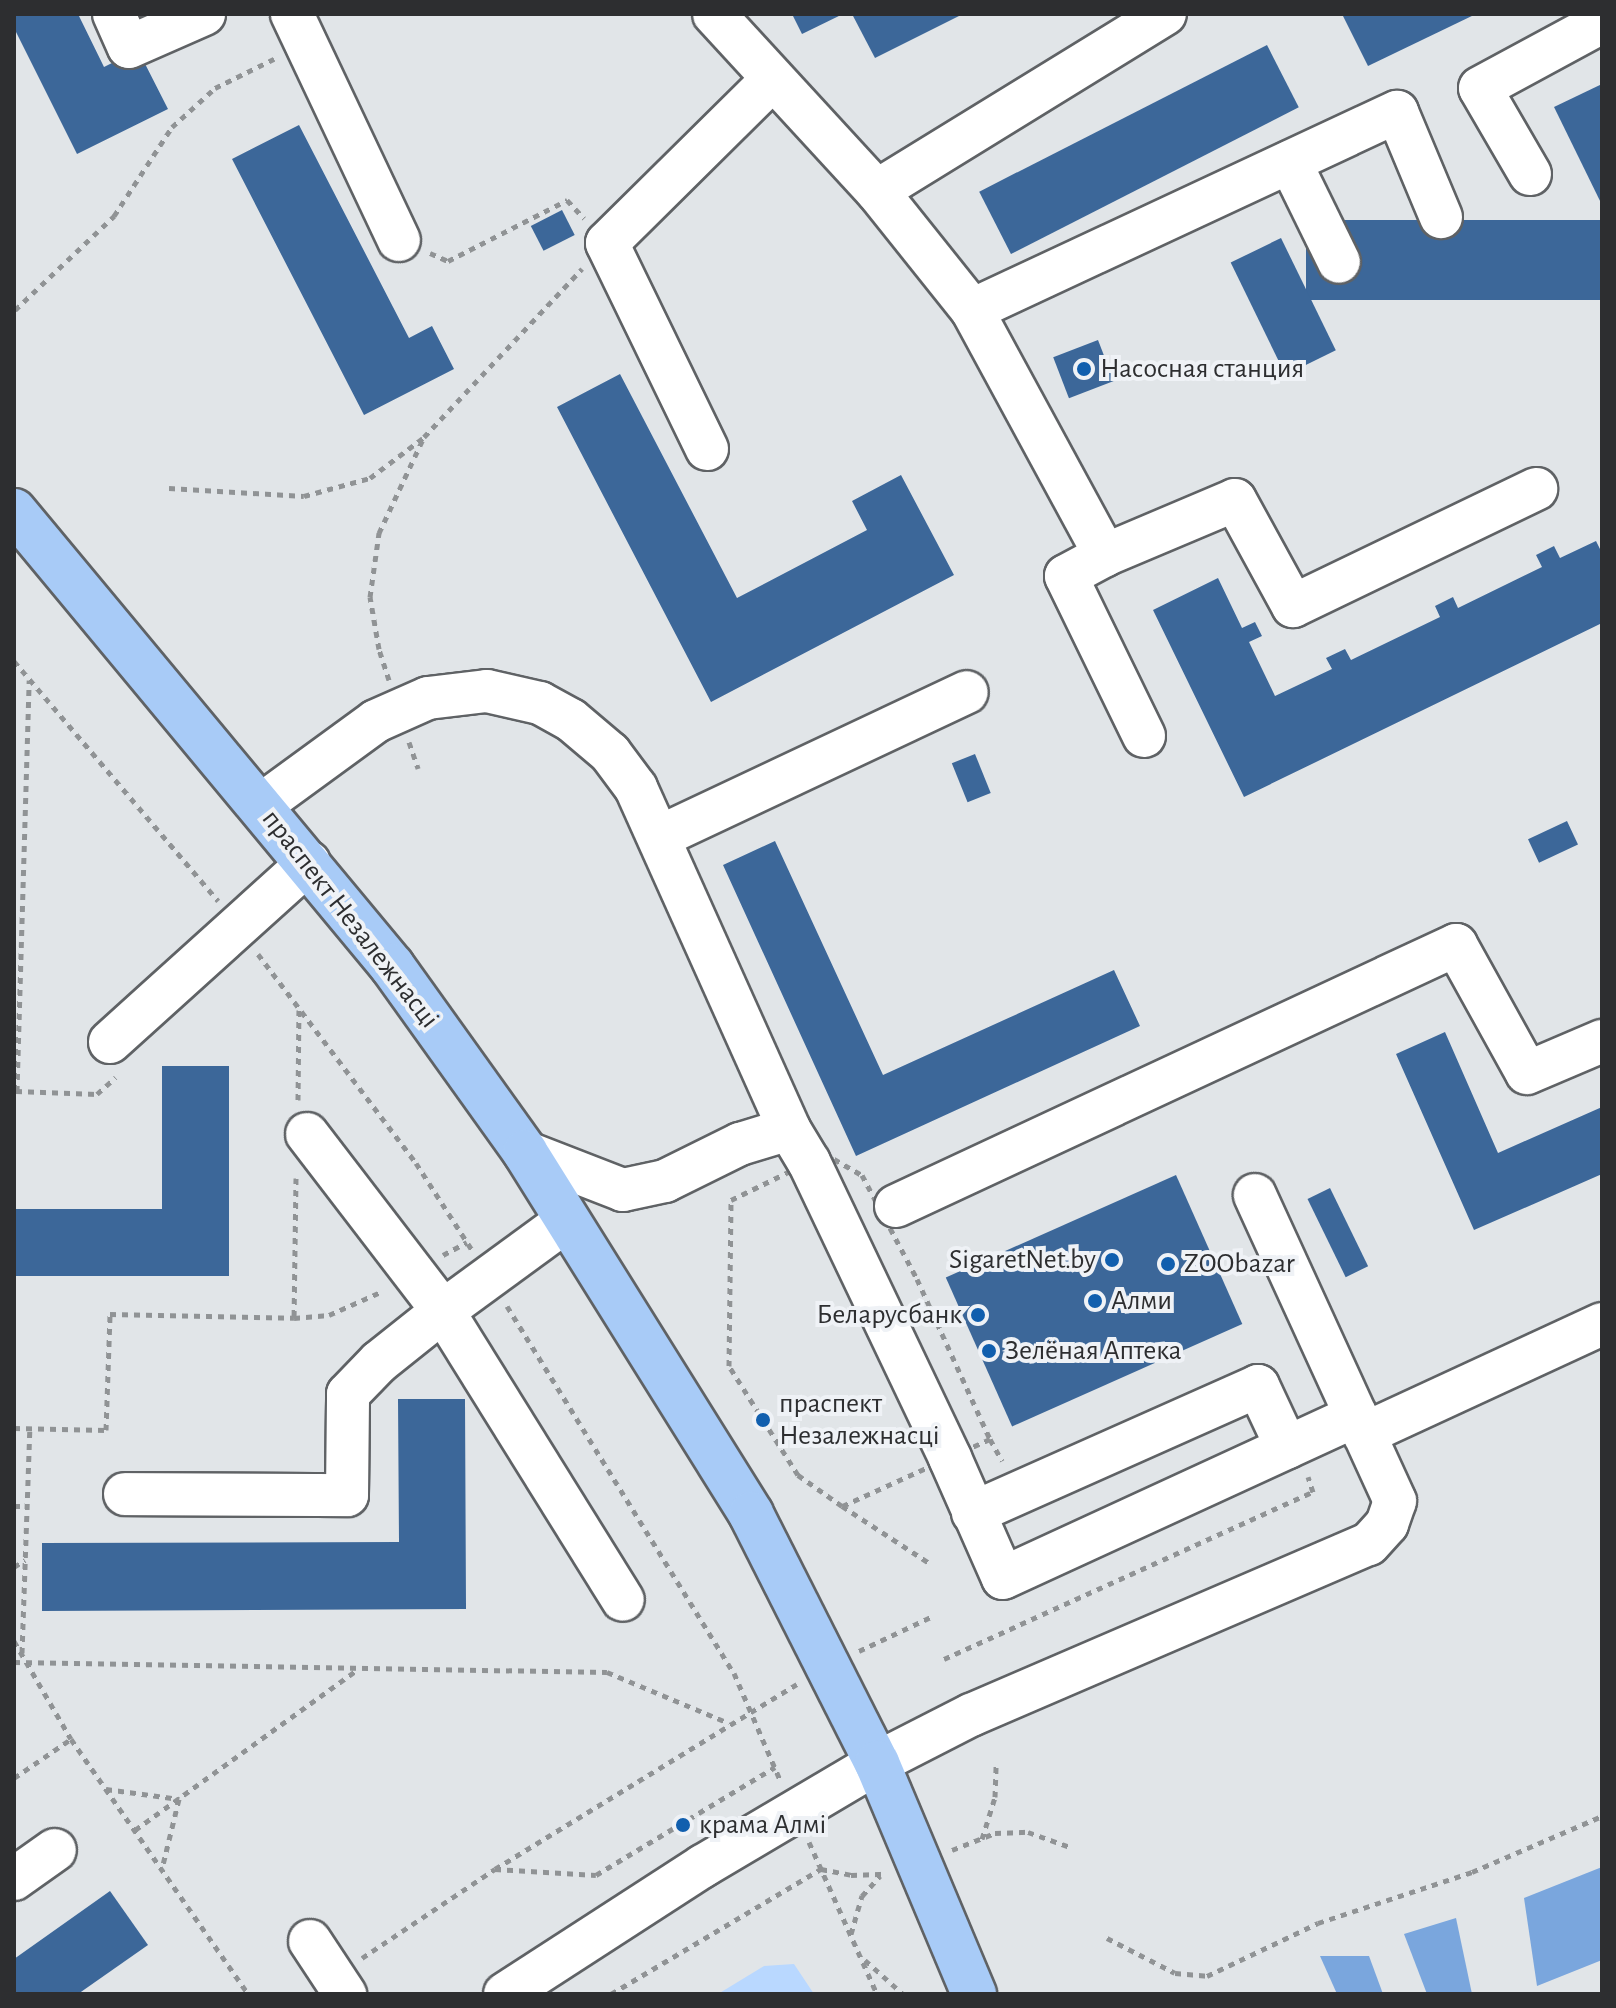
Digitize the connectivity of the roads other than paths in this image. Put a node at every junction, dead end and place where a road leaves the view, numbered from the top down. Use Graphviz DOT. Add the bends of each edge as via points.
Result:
graph roads {
  1 [pos="114,14"];
  2 [pos="204,14"];
  3 [pos="714,14"];
  4 [pos="1165,14"];
  5 [pos="1602,22"];
  6 [pos="299,28"];
  7 [pos="772,80"];
  8 [pos="1290,162"];
  9 [pos="1530,174"];
  10 [pos="877,191"];
  11 [pos="1441,217"];
  12 [pos="399,240"];
  13 [pos="1339,262"];
  14 [pos="972,310"];
  15 [pos="707,449"];
  16 [pos="1536,489"];
  17 [pos="17,520"];
  18 [pos="1105,555"];
  19 [pos="967,692"];
  20 [pos="1144,736"];
  21 [pos="261,805"];
  22 [pos="659,837"];
  23 [pos="309,862"];
  24 [pos="1602,1041"];
  25 [pos="110,1042"];
  26 [pos="307,1134"];
  27 [pos="799,1146"];
  28 [pos="525,1152"];
  29 [pos="1255,1195"];
  30 [pos="896,1206"];
  31 [pos="566,1221"];
  32 [pos="443,1311"];
  33 [pos="1602,1324"];
  34 [pos="1360,1425"];
  35 [pos="1287,1448"];
  36 [pos="125,1494"];
  37 [pos="973,1513"];
  38 [pos="623,1600"];
  39 [pos="877,1763"];
  40 [pos="55,1850"];
  41 [pos="14,1879"];
  42 [pos="310,1941"];
  43 [pos="340,1985"];
  44 [pos="505,1994"];
  45 [pos="974,1994"];
  1 -- 2 [label="street" via="129,47"];
  3 -- 7 [label="street"];
  4 -- 10 [label="street"];
  5 -- 9 [label="street" via="1480,88"];
  6 -- 12 [label="street"];
  7 -- 10 [label="street"];
  7 -- 15 [label="street" via="607,243"];
  8 -- 11 [label="street" via="1397,112"];
  8 -- 13 [label="street"];
  8 -- 14 [label="street"];
  10 -- 14 [label="street"];
  14 -- 18 [label="street"];
  16 -- 18 [label="street" via="1293,606 1235,500"];
  17 -- 21 [label="main road, праспект Незалежнасці"];
  18 -- 20 [label="street" via="1066,576"];
  19 -- 22 [label="street"];
  21 -- 22 [label="street" via="376,721 428,698 487,691 540,703 571,720 610,753 636,788"];
  21 -- 23 [label="main road, праспект Незалежнасці"];
  22 -- 27 [label="street"];
  23 -- 25 [label="street"];
  23 -- 28 [label="main road, праспект Незалежнасці" via="392,966"];
  24 -- 30 [label="street" via="1527,1073 1456,945"];
  26 -- 32 [label="street"];
  27 -- 28 [label="street" via="740,1144 665,1181 623,1190"];
  27 -- 37 [label="street"];
  28 -- 31 [label="main road, праспект Незалежнасці"];
  29 -- 34 [label="street"];
  31 -- 32 [label="street"];
  31 -- 39 [label="main road, праспект Незалежнасці" via="751,1514"];
  32 -- 36 [label="street" via="348,1394 347,1495"];
  32 -- 38 [label="street"];
  33 -- 34 [label="street"];
  34 -- 35 [label="street"];
  34 -- 39 [label="street" via="1395,1501 1387,1524 1369,1544 971,1715"];
  35 -- 37 [label="street" via="1258,1386"];
  35 -- 37 [label="street" via="1003,1578"];
  39 -- 44 [label="street" via="703,1866"];
  39 -- 45 [label="main road, праспект Незалежнасці"];
  40 -- 41 [label="street"];
  42 -- 43 [label="street"];
}
